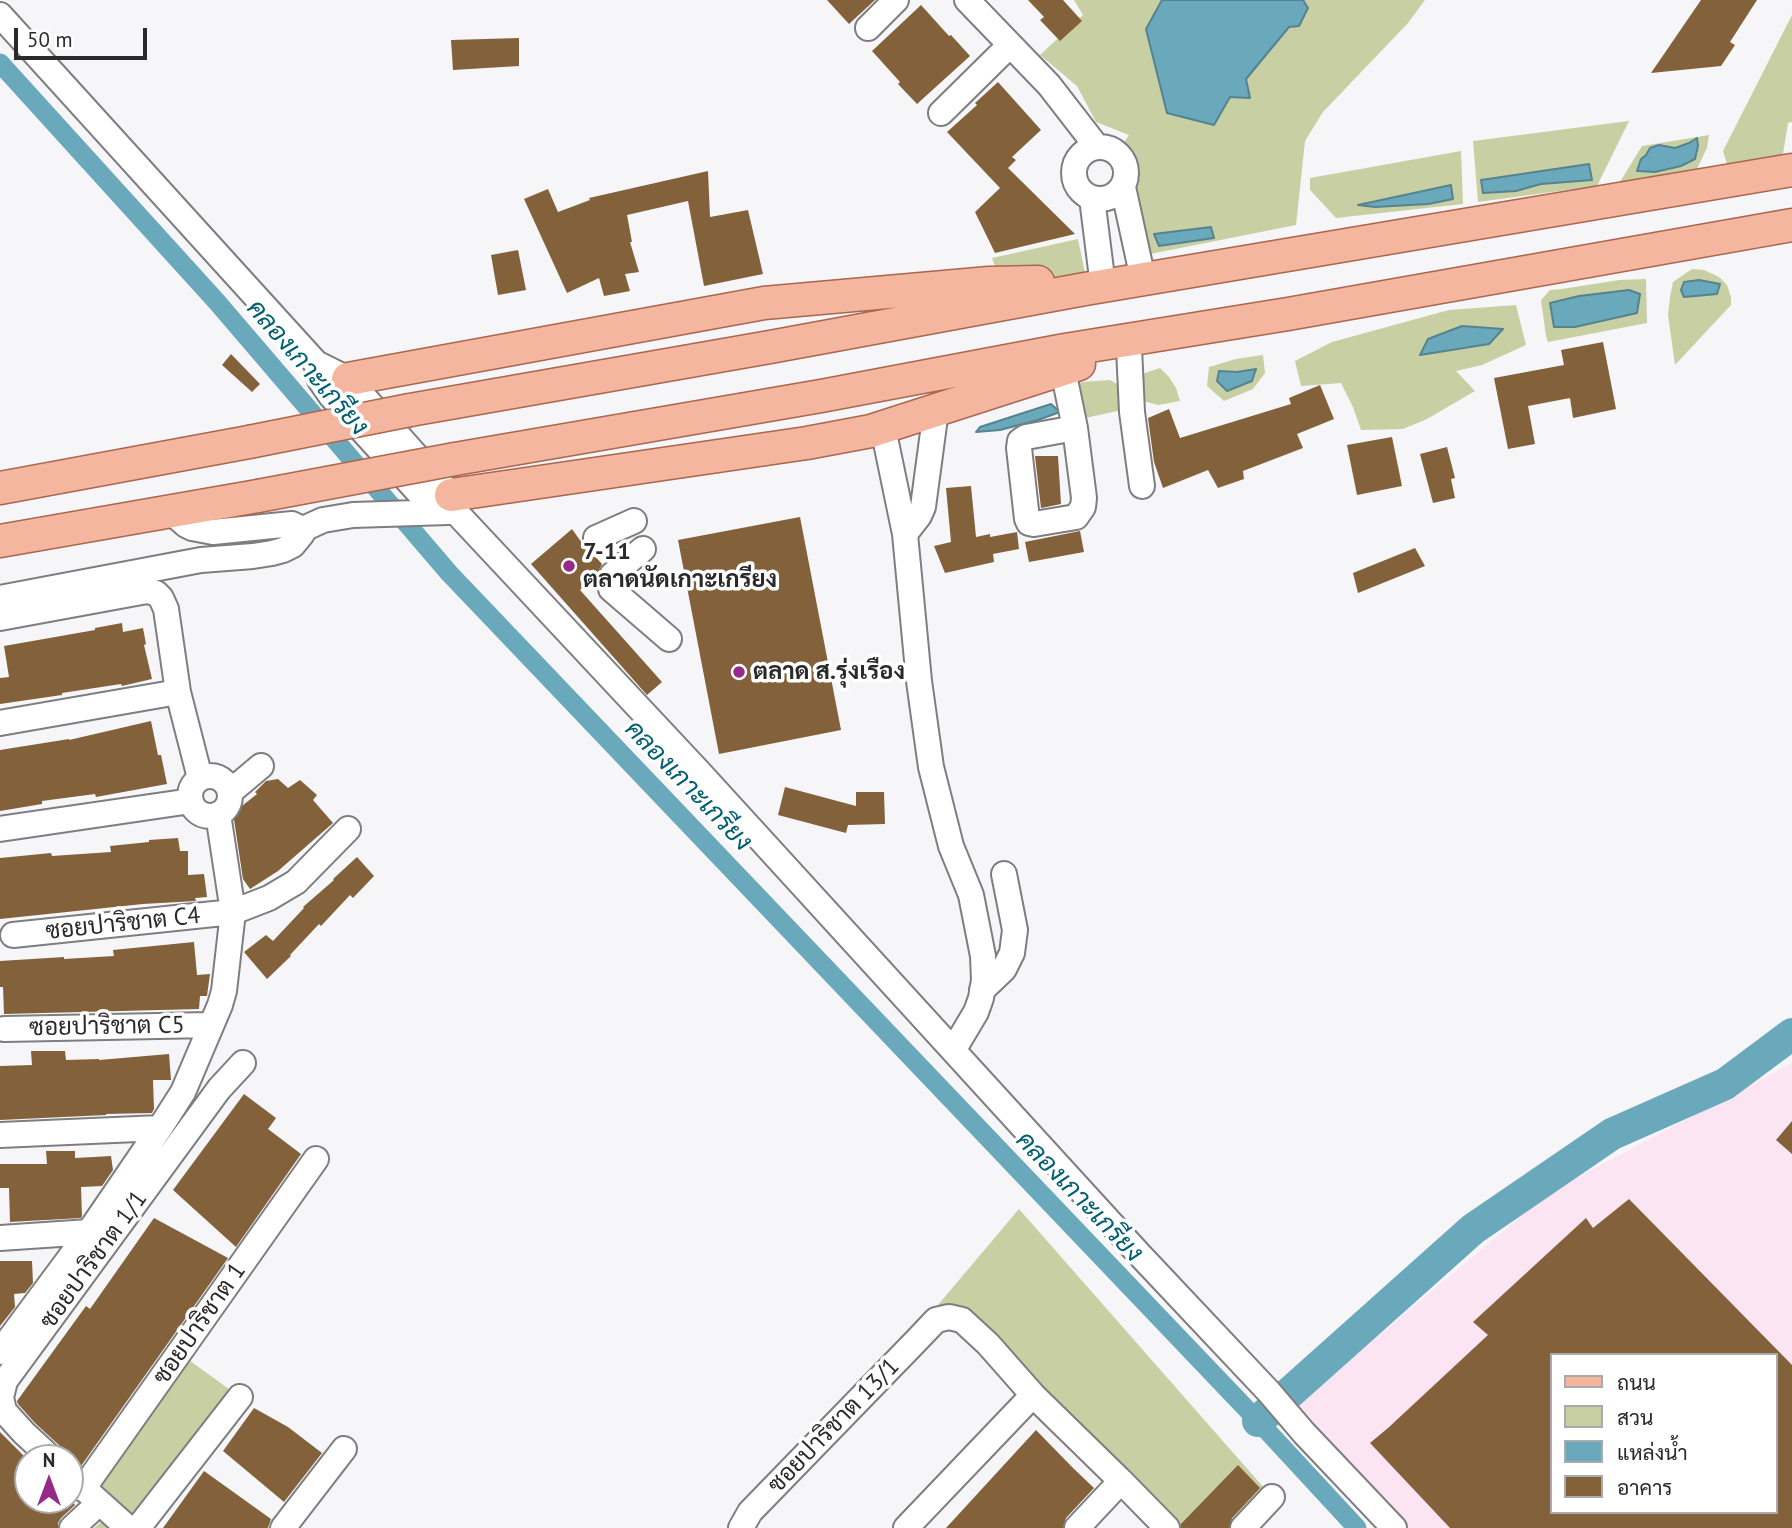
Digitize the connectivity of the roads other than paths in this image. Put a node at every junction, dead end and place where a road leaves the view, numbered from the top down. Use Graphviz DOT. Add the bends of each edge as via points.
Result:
graph roads {
  1 [pos="896,0"];
  2 [pos="967,0"];
  3 [pos="0,15"];
  4 [pos="868,28"];
  5 [pos="1010,44"];
  6 [pos="941,113"];
  7 [pos="1097,147"];
  8 [pos="1792,170"];
  9 [pos="1123,187"];
  10 [pos="1092,198"];
  11 [pos="1792,225"];
  12 [pos="1143,279"];
  13 [pos="1094,287"];
  14 [pos="764,303"];
  15 [pos="1162,334"];
  16 [pos="770,348"];
  17 [pos="1129,348"];
  18 [pos="316,363"];
  19 [pos="1063,370"];
  20 [pos="348,379"];
  21 [pos="821,396"];
  22 [pos="936,410"];
  23 [pos="883,428"];
  24 [pos="1075,428"];
  25 [pos="835,438"];
  26 [pos="1142,486"];
  27 [pos="0,488"];
  28 [pos="453,505"];
  29 [pos="170,511"];
  30 [pos="634,521"];
  31 [pos="301,530"];
  32 [pos="905,534"];
  33 [pos="596,538"];
  34 [pos="0,541"];
  35 [pos="643,550"];
  36 [pos="0,598"];
  37 [pos="0,618"];
  38 [pos="669,639"];
  39 [pos="178,692"];
  40 [pos="0,723"];
  41 [pos="261,766"];
  42 [pos="200,778"];
  43 [pos="230,792"];
  44 [pos="191,801"];
  45 [pos="218,814"];
  46 [pos="0,829"];
  47 [pos="348,829"];
  48 [pos="1004,874"];
  49 [pos="233,912"];
  50 [pos="13,935"];
  51 [pos="982,990"];
  52 [pos="210,1024"];
  53 [pos="4,1029"];
  54 [pos="954,1049"];
  55 [pos="243,1063"];
  56 [pos="160,1128"];
  57 [pos="0,1135"];
  58 [pos="316,1159"];
  59 [pos="89,1232"];
  60 [pos="0,1238"];
  61 [pos="8,1331"];
  62 [pos="0,1352"];
  63 [pos="1033,1395"];
  64 [pos="240,1397"];
  65 [pos="36,1444"];
  66 [pos="344,1449"];
  67 [pos="1121,1481"];
  68 [pos="1272,1497"];
  69 [pos="98,1506"];
  70 [pos="746,1520"];
  71 [pos="72,1528"];
  72 [pos="138,1528"];
  73 [pos="283,1528"];
  74 [pos="906,1528"];
  75 [pos="1077,1528"];
  76 [pos="1167,1528"];
  77 [pos="1243,1528"];
  78 [pos="1394,1528"];
  1 -- 4 [label="street"];
  2 -- 5 [label="street"];
  3 -- 18 [label="street"];
  5 -- 6 [label="street"];
  5 -- 7 [label="street"];
  7 -- 9 [label="street" via="1111,149 1122,159 1127,173"];
  7 -- 10 [label="street" via="1079,158 1074,171 1076,184"];
  8 -- 12 [label="main road"];
  9 -- 10 [label="street" via="1106,199"];
  9 -- 12 [label="street"];
  10 -- 13 [label="street"];
  11 -- 15 [label="main road"];
  12 -- 13 [label="main road"];
  13 -- 14 [label="main road" via="1055,282 989,283"];
  13 -- 16 [label="main road"];
  14 -- 16 [label="main road"];
  14 -- 20 [label="main road"];
  15 -- 17 [label="main road"];
  15 -- 21 [label="main road"];
  16 -- 27 [label="main road, bridge"];
  17 -- 19 [label="main road"];
  17 -- 26 [label="street"];
  18 -- 20 [label="street"];
  18 -- 28 [label="street" via="331,396 421,495 433,504"];
  19 -- 22 [label="main road"];
  19 -- 24 [label="street"];
  20 -- 28 [label="street"];
  21 -- 25 [label="main road"];
  21 -- 29 [label="main road, bridge"];
  22 -- 23 [label="main road"];
  22 -- 32 [label="street" via="923,507"];
  23 -- 25 [label="main road"];
  23 -- 32 [label="street"];
  25 -- 28 [label="main road"];
  28 -- 31 [label="street" via="414,513 353,515 323,520"];
  28 -- 54 [label="street"];
  29 -- 31 [label="street" via="192,528 213,532 282,524"];
  29 -- 34 [label="main road"];
  30 -- 33 [label="street"];
  31 -- 36 [label="street" via="293,545 272,553 201,560"];
  32 -- 51 [label="street" via="931,767 951,846 971,895 983,956"];
  35 -- 38 [label="street" via="612,575 611,589"];
  37 -- 39 [label="street" via="156,593 166,609"];
  39 -- 40 [label="street"];
  39 -- 42 [label="street"];
  41 -- 43 [label="street"];
  42 -- 43 [label="street" via="213,776 224,781"];
  42 -- 44 [label="street" via="190,792"];
  43 -- 45 [label="street" via="230,801"];
  44 -- 45 [label="street" via="201,814"];
  44 -- 46 [label="street"];
  45 -- 49 [label="street"];
  47 -- 49 [label="street, ซอยปาริชาต C4" via="296,883"];
  48 -- 51 [label="street" via="1015,930 1012,953 1004,969"];
  49 -- 50 [label="street, ซอยปาริชาต C4"];
  49 -- 52 [label="street" via="224,990"];
  51 -- 54 [label="street" via="976,1012"];
  52 -- 53 [label="street, ซอยปาริชาต C5"];
  52 -- 56 [label="street" via="183,1092"];
  54 -- 78 [label="street"];
  55 -- 65 [label="street, ซอยปาริชาต 1/1" via="219,1089 5,1381 1,1397 5,1411"];
  56 -- 57 [label="street"];
  56 -- 59 [label="street"];
  58 -- 69 [label="street, ซอยปาริชาต 1"];
  59 -- 60 [label="street"];
  59 -- 61 [label="street"];
  61 -- 62 [label="street"];
  63 -- 67 [label="street, ซอยปาริชาต 13/1"];
  63 -- 70 [label="street, ซอยปาริชาต 13/1" via="962,1320 936,1320"];
  63 -- 74 [label="street"];
  64 -- 72 [label="street"];
  66 -- 73 [label="street"];
  67 -- 75 [label="street"];
  67 -- 76 [label="street, ซอยปาริชาต 13/1"];
  68 -- 77 [label="street"];
  69 -- 71 [label="street, ซอยปาริชาต 1"];
}
